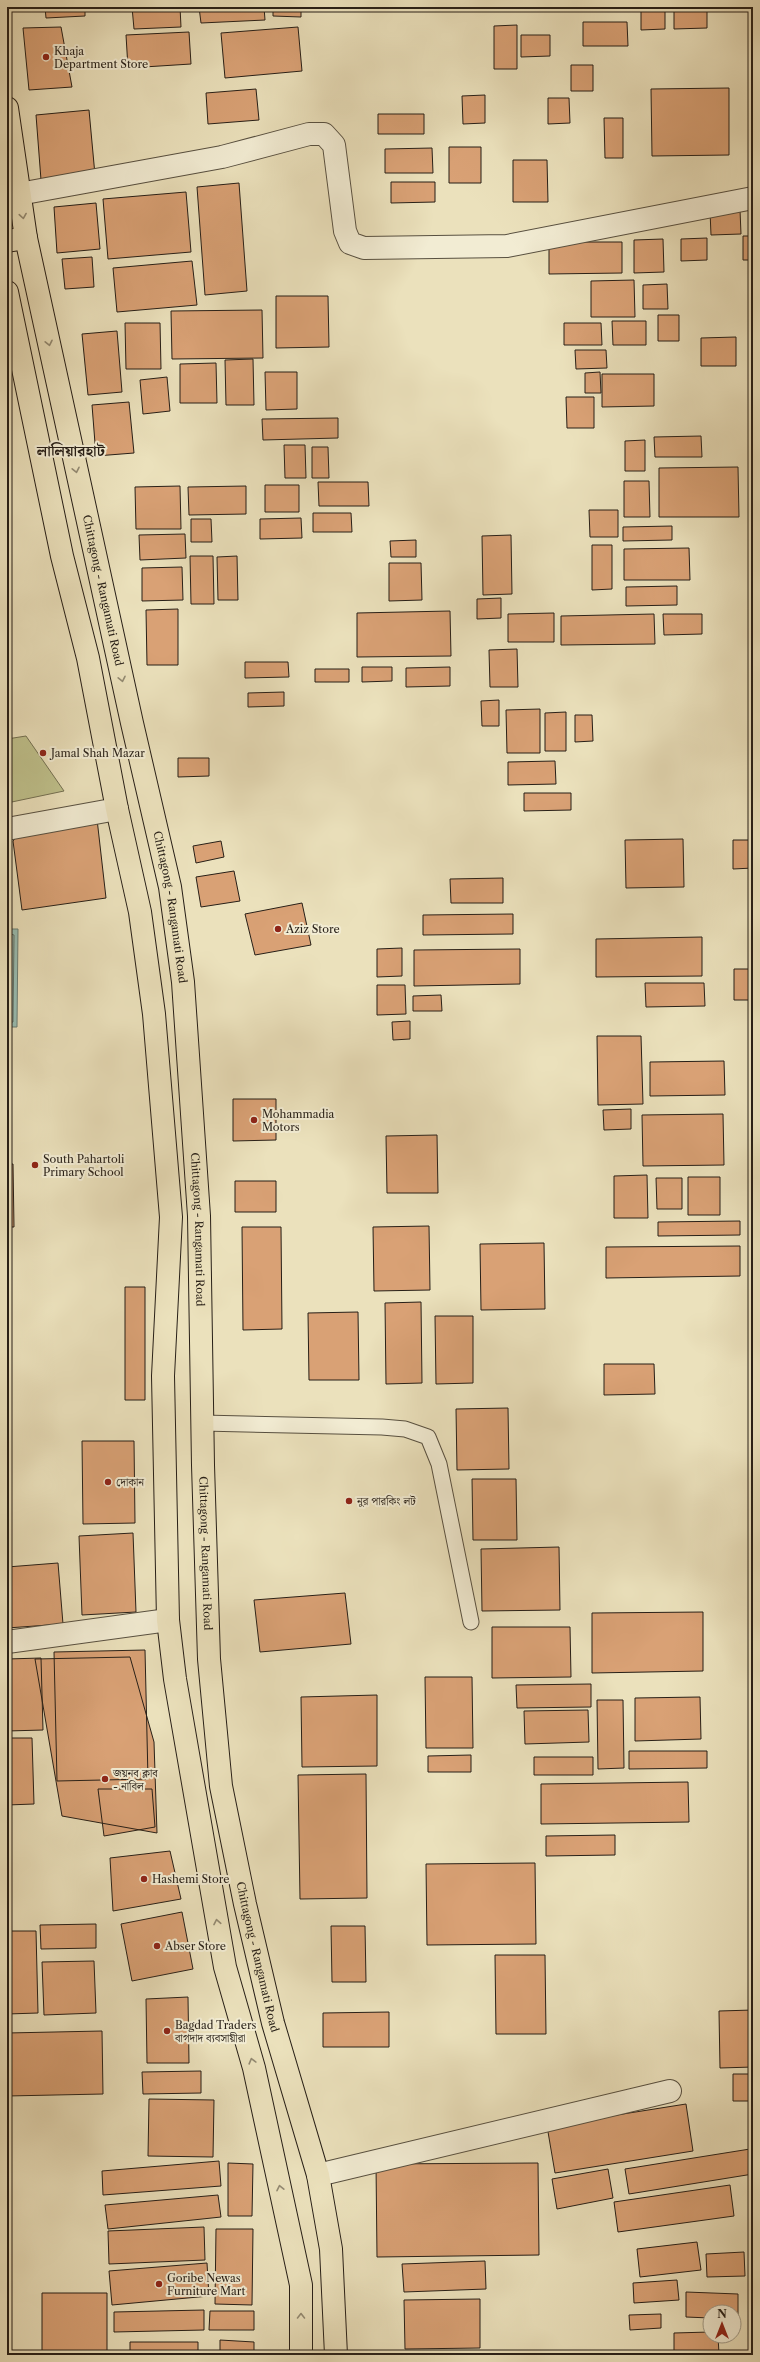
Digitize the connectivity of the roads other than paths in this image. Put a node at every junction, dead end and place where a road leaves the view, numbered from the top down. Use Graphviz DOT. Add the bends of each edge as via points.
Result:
graph roads {
  1 [pos="7,108"];
  2 [pos="19,194"];
  3 [pos="753,198"];
  4 [pos="16,240"];
  5 [pos="7,292"];
  6 [pos="117,809"];
  7 [pos="7,830"];
  8 [pos="202,1423"];
  9 [pos="168,1620"];
  10 [pos="471,1622"];
  11 [pos="7,1642"];
  12 [pos="670,2091"];
  13 [pos="318,2174"];
  14 [pos="301,2355"];
  15 [pos="336,2355"];
  1 -- 2 [label="highway, Chittagong - Rangamati Road"];
  2 -- 3 [label="street" via="222,157 309,134 324,134 334,145 345,231 350,243 364,248 507,246"];
  2 -- 4 [label="highway, Chittagong - Rangamati Road, one-way"];
  4 -- 8 [label="highway, Chittagong - Rangamati Road, one-way" via="170,887 183,982 199,1216"];
  5 -- 6 [label="highway" via="62,556 88,658"];
  6 -- 7 [label="street"];
  6 -- 9 [label="highway" via="140,912 154,1014 171,1217 164,1376"];
  8 -- 10 [label="lane" via="382,1427 405,1429 428,1437 439,1464"];
  8 -- 13 [label="highway, Chittagong - Rangamati Road" via="209,1659 221,1786 245,1904 274,2023"];
  9 -- 11 [label="street"];
  14 -- 9 [label="highway, one-way" via="301,2285 254,2068 225,1966 174,1679"];
  12 -- 13 [label="street"];
  13 -- 15 [label="highway, Chittagong - Rangamati Road" via="331,2249"];
}
